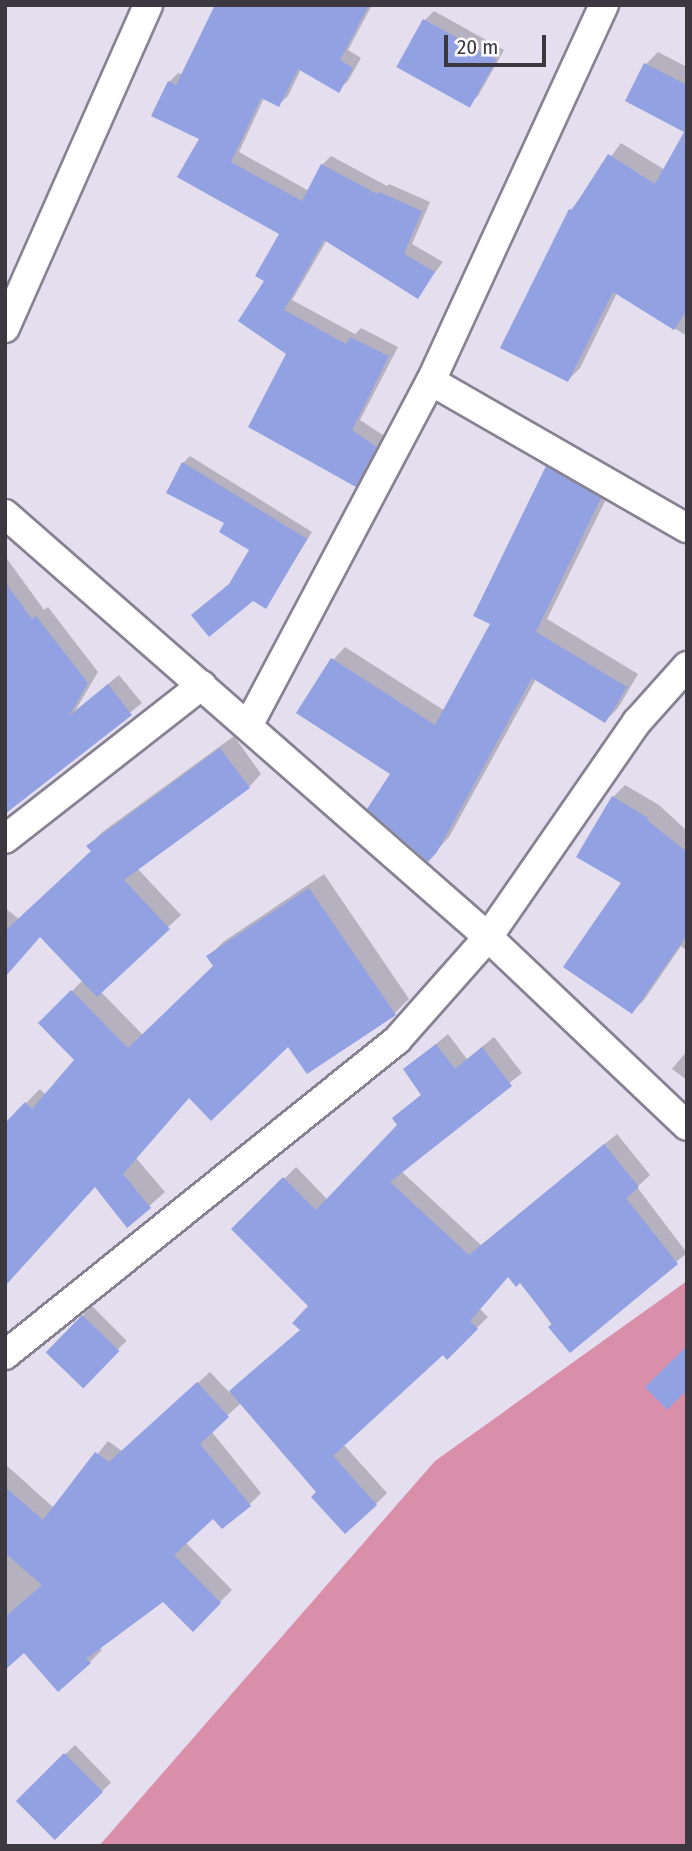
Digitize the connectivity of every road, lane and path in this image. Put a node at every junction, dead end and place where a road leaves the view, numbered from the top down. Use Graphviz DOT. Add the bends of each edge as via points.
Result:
graph roads {
  1 [pos="148,5"];
  2 [pos="604,5"];
  3 [pos="5,328"];
  4 [pos="430,381"];
  5 [pos="5,514"];
  6 [pos="687,528"];
  7 [pos="687,666"];
  8 [pos="202,685"];
  9 [pos="248,726"];
  10 [pos="5,839"];
  11 [pos="488,937"];
  12 [pos="687,1126"];
  13 [pos="5,1355"];
  1 -- 3 [label="street"];
  2 -- 4 [label="street"];
  4 -- 6 [label="street"];
  4 -- 9 [label="street"];
  5 -- 8 [label="street"];
  7 -- 11 [label="street" via="637,722"];
  8 -- 9 [label="street"];
  8 -- 10 [label="street"];
  9 -- 11 [label="street"];
  11 -- 12 [label="street"];
  11 -- 13 [label="street" via="397,1040"];
}
